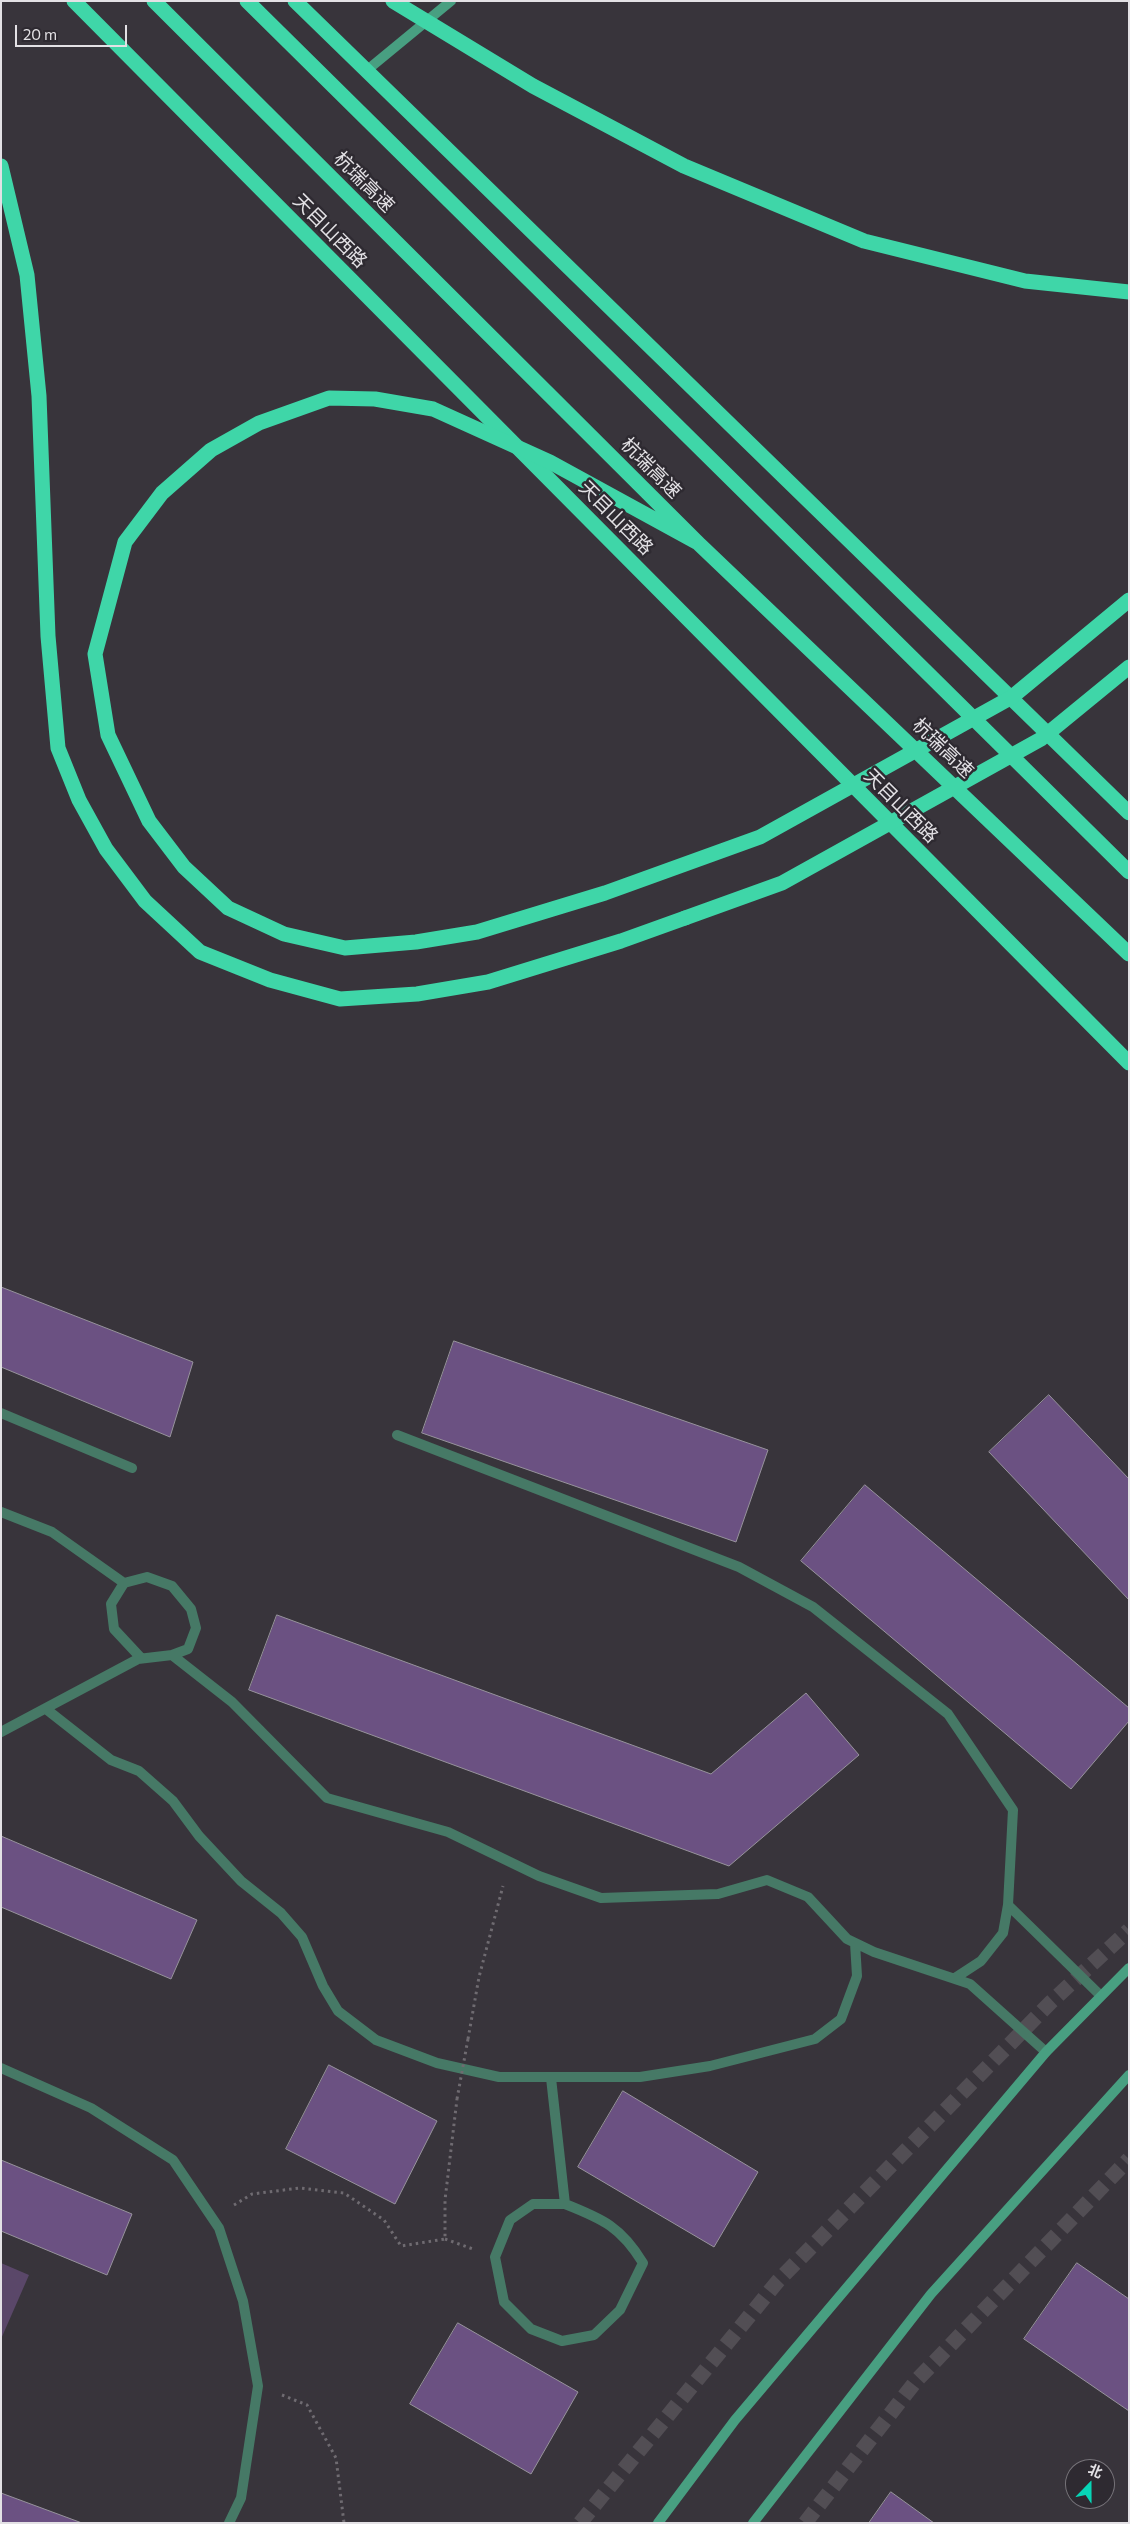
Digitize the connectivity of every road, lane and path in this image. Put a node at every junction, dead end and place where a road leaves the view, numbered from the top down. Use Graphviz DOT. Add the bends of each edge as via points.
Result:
graph roads {
  1 [pos="74,1"];
  2 [pos="154,1"];
  3 [pos="247,1"];
  4 [pos="295,1"];
  5 [pos="393,1"];
  6 [pos="451,1"];
  7 [pos="366,71"];
  8 [pos="1,166"];
  9 [pos="1129,292"];
  10 [pos="698,543"];
  11 [pos="1129,600"];
  12 [pos="1129,667"];
  13 [pos="1129,814"];
  14 [pos="1129,872"];
  15 [pos="1129,954"];
  16 [pos="1129,1063"];
  17 [pos="1,1413"];
  18 [pos="398,1435"];
  19 [pos="132,1468"];
  20 [pos="1,1512"];
  21 [pos="124,1582"];
  22 [pos="172,1655"];
  23 [pos="142,1658"];
  24 [pos="46,1709"];
  25 [pos="1,1732"];
  26 [pos="510,1861"];
  27 [pos="1008,1905"];
  28 [pos="855,1943"];
  29 [pos="1129,1968"];
  30 [pos="955,1978"];
  31 [pos="1100,1995"];
  32 [pos="1046,2052"];
  33 [pos="1,2068"];
  34 [pos="1129,2075"];
  35 [pos="552,2078"];
  36 [pos="565,2204"];
  37 [pos="212,2218"];
  38 [pos="258,2386"];
  39 [pos="229,2523"];
  40 [pos="344,2523"];
  41 [pos="658,2523"];
  42 [pos="753,2523"];
  1 -- 16 [label="highway, 天目山西路"];
  2 -- 10 [label="highway, 杭瑞高速, bridge"];
  3 -- 14 [label="highway, bridge"];
  4 -- 7 [label="highway"];
  5 -- 9 [label="highway, bridge" via="533,86 684,166 864,240 1025,280"];
  6 -- 7 [label="main road"];
  7 -- 13 [label="highway"];
  8 -- 12 [label="highway, bridge" via="27,276 38,386 48,636 58,748 79,800 106,848 145,901 200,952 270,980 340,999 417,994 488,982 621,941 782,883 1041,739"];
  10 -- 11 [label="highway, bridge" via="550,462 433,408 375,399 328,398 259,423 211,450 162,493 125,542 95,654 108,735 149,821 184,867 228,908 284,934 345,948 416,942 476,932 586,899 760,837 1012,697"];
  10 -- 15 [label="highway, 杭瑞高速, bridge"];
  17 -- 19 [label="street"];
  18 -- 27 [label="street" via="739,1567 812,1607 948,1714 1013,1810"];
  20 -- 21 [label="street" via="52,1532"];
  21 -- 22 [label="street" via="147,1577 172,1586 191,1609 196,1628 188,1649"];
  21 -- 23 [label="street" via="111,1604 114,1629"];
  22 -- 23 [label="street"];
  22 -- 26 [label="street" via="232,1702 328,1798 448,1832"];
  23 -- 24 [label="street"];
  24 -- 25 [label="street"];
  24 -- 35 [label="street" via="111,1760 139,1771 173,1801 199,1836 241,1881 281,1913 302,1936 323,1986 338,2011 376,2040 437,2063 499,2077"];
  26 -- 28 [label="street" via="539,1876 601,1898 718,1894 767,1880 808,1897 847,1939"];
  26 -- 37 [label="path, bridge" via="479,1977 457,2099 445,2200 445,2239 401,2246 384,2220 344,2193 300,2188 252,2194"];
  27 -- 30 [label="street" via="1002,1933 981,1961"];
  27 -- 31 [label="street"];
  28 -- 30 [label="street"];
  28 -- 35 [label="street" via="857,1976 841,2019 815,2039 710,2066 640,2077"];
  29 -- 31 [label="main road"];
  30 -- 32 [label="street" via="970,1984"];
  31 -- 32 [label="main road"];
  32 -- 41 [label="main road" via="735,2420"];
  33 -- 37 [label="street" via="91,2108 173,2160"];
  34 -- 42 [label="main road" via="931,2294"];
  35 -- 36 [label="street"];
  36 -- 36 [label="street" via="533,2204 510,2220 495,2258 504,2302 531,2329 562,2341 594,2335 620,2310 643,2263 631,2243 603,2219"];
  37 -- 38 [label="street" via="219,2228 243,2301"];
  38 -- 39 [label="street" via="242,2498"];
  38 -- 40 [label="path" via="307,2405 336,2458"];
}
